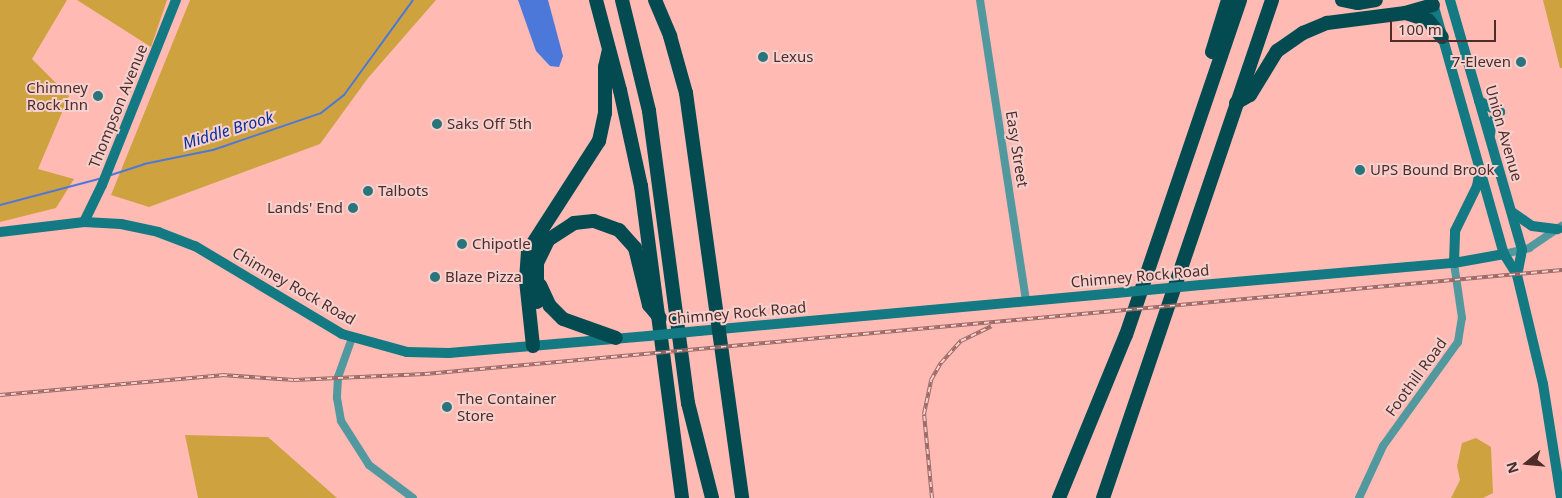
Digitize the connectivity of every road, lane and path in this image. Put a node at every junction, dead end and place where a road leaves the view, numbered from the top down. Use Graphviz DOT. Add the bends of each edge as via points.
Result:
graph roads {
  1 [pos="176,0"];
  2 [pos="596,0"];
  3 [pos="622,0"];
  4 [pos="655,0"];
  5 [pos="980,0"];
  6 [pos="1228,0"];
  7 [pos="1240,0"];
  8 [pos="1272,0"];
  9 [pos="1342,0"];
  10 [pos="1376,0"];
  11 [pos="1451,0"];
  12 [pos="1433,3"];
  13 [pos="1405,13"];
  14 [pos="1442,37"];
  15 [pos="609,47"];
  16 [pos="1208,90"];
  17 [pos="1479,101"];
  18 [pos="1236,104"];
  19 [pos="1489,138"];
  20 [pos="1480,169"];
  21 [pos="1510,210"];
  22 [pos="84,222"];
  23 [pos="1561,228"];
  24 [pos="0,232"];
  25 [pos="1522,250"];
  26 [pos="1504,254"];
  27 [pos="1454,263"];
  28 [pos="537,272"];
  29 [pos="1517,275"];
  30 [pos="1026,302"];
  31 [pos="661,318"];
  32 [pos="719,329"];
  33 [pos="352,338"];
  34 [pos="616,338"];
  35 [pos="533,346"];
  36 [pos="1560,482"];
  37 [pos="413,498"];
  38 [pos="682,498"];
  39 [pos="712,498"];
  40 [pos="742,498"];
  41 [pos="1059,498"];
  42 [pos="1103,498"];
  43 [pos="1359,498"];
  44 [pos="1561,498"];
  1 -- 22 [label="street, Thompson Avenue"];
  2 -- 15 [label="highway"];
  3 -- 39 [label="highway" via="649,111 686,396 696,446"];
  4 -- 32 [label="highway" via="670,36 686,93"];
  5 -- 30 [label="street, Easy Street"];
  6 -- 16 [label="highway" via="1207,71"];
  7 -- 16 [label="highway"];
  8 -- 18 [label="highway"];
  9 -- 10 [label="highway" via="1358,3"];
  11 -- 12 [label="street"];
  11 -- 17 [label="street, Union Avenue"];
  12 -- 13 [label="highway"];
  12 -- 14 [label="street, Union Avenue"];
  13 -- 14 [label="highway" via="1428,20"];
  13 -- 18 [label="highway" via="1327,23 1303,33 1277,51 1250,95"];
  14 -- 20 [label="street, Union Avenue"];
  15 -- 31 [label="highway" via="641,186"];
  15 -- 35 [label="highway" via="604,67 605,113 599,141 528,251 526,280"];
  16 -- 41 [label="highway" via="1126,336"];
  17 -- 19 [label="street, Union Avenue"];
  17 -- 19 [label="street" via="1500,112 1492,122"];
  18 -- 42 [label="highway"];
  19 -- 21 [label="street, Union Avenue"];
  20 -- 26 [label="street, Union Avenue"];
  20 -- 27 [label="street" via="1477,186 1455,231"];
  21 -- 23 [label="street" via="1532,226"];
  21 -- 25 [label="street, Union Avenue"];
  22 -- 24 [label="street, Chimney Rock Road"];
  22 -- 33 [label="street, Chimney Rock Road" via="132,226 182,240 314,319"];
  23 -- 25 [label="street"];
  25 -- 26 [label="street"];
  25 -- 29 [label="street, Union Avenue"];
  26 -- 27 [label="street, Chimney Rock Road"];
  26 -- 29 [label="street, Union Avenue"];
  27 -- 30 [label="street, Chimney Rock Road, bridge"];
  27 -- 43 [label="street, Foothill Road" via="1462,318 1458,342 1453,354 1383,446"];
  28 -- 31 [label="highway" via="540,253 558,231 584,221 611,226 625,235 635,248 649,306"];
  28 -- 34 [label="highway" via="545,299 562,318"];
  28 -- 35 [label="highway" via="540,332"];
  29 -- 36 [label="street, Union Avenue" via="1541,376"];
  30 -- 32 [label="street, Chimney Rock Road"];
  31 -- 38 [label="highway"];
  32 -- 34 [label="street, Chimney Rock Road, bridge"];
  32 -- 40 [label="highway"];
  33 -- 35 [label="street, Chimney Rock Road" via="420,353"];
  33 -- 37 [label="street" via="338,378 341,421 369,465"];
  34 -- 35 [label="street, Chimney Rock Road"];
  36 -- 44 [label="street, Union Avenue"];
}
